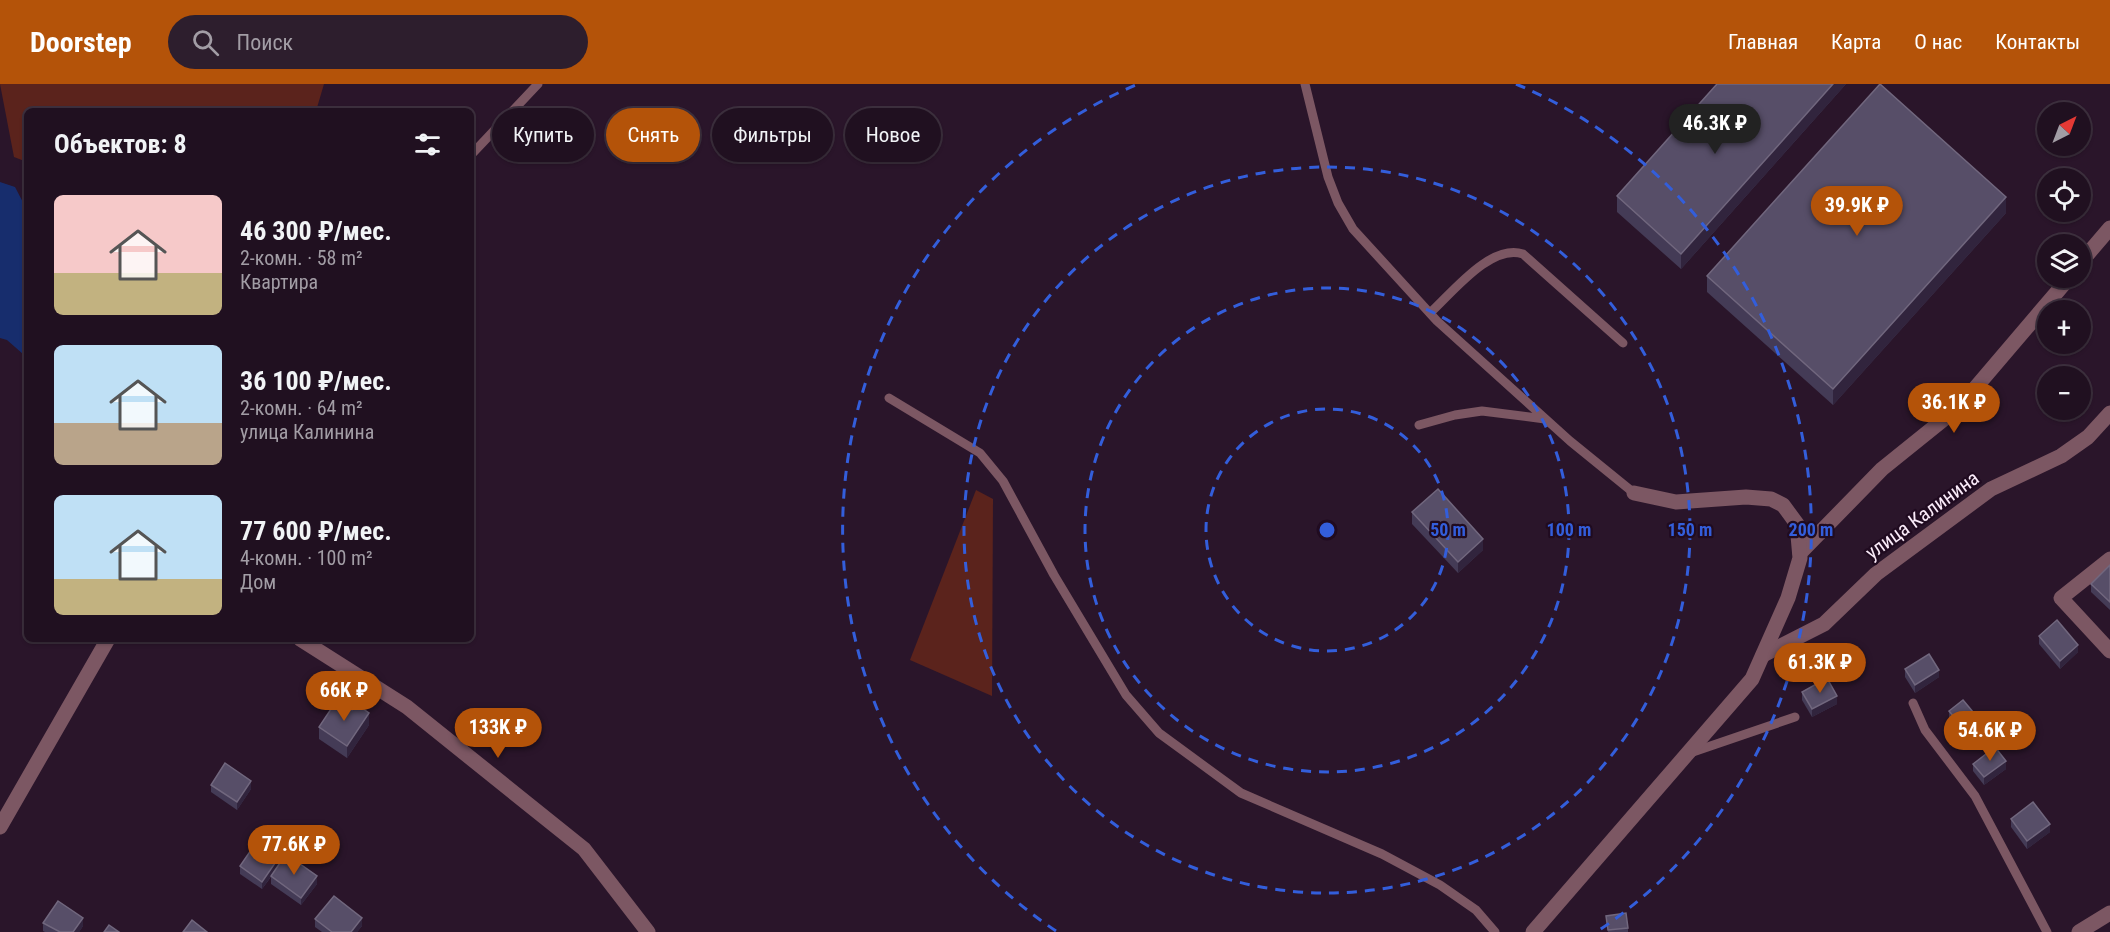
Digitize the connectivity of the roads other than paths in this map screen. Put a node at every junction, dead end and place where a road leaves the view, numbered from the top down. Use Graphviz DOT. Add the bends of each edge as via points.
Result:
graph roads {
  1 [pos="538,84"];
  2 [pos="1305,84"];
  3 [pos="474,152"];
  4 [pos="2110,228"];
  5 [pos="2091,250"];
  6 [pos="2060,288"];
  7 [pos="1430,313"];
  8 [pos="1623,343"];
  9 [pos="889,398"];
  10 [pos="2110,413"];
  11 [pos="1545,419"];
  12 [pos="1419,425"];
  13 [pos="1634,493"];
  14 [pos="1800,553"];
  15 [pos="2110,559"];
  16 [pos="106,642"];
  17 [pos="305,642"];
  18 [pos="2110,651"];
  19 [pos="1763,655"];
  20 [pos="1913,703"];
  21 [pos="1795,717"];
  22 [pos="1688,754"];
  23 [pos="0,827"];
  24 [pos="2110,913"];
  25 [pos="648,932"];
  26 [pos="1495,932"];
  27 [pos="1533,932"];
  28 [pos="2048,932"];
  29 [pos="2079,932"];
  1 -- 3 [label="lane"];
  2 -- 7 [label="lane" via="1338,203 1353,229"];
  4 -- 5 [label="street"];
  6 -- 14 [label="street" via="1959,407 1882,470"];
  7 -- 8 [label="lane" via="1482,265 1512,250 1523,254"];
  7 -- 11 [label="lane"];
  9 -- 26 [label="lane" via="980,453 1003,481 1126,695 1159,733 1241,793 1382,854 1440,885 1476,910"];
  10 -- 19 [label="street, улица Калинина" via="2088,437 2061,456 1991,489 1876,574 1824,624"];
  11 -- 12 [label="lane" via="1482,411"];
  11 -- 13 [label="lane"];
  13 -- 14 [label="street" via="1676,502 1771,499 1783,505 1797,524"];
  14 -- 19 [label="street" via="1788,598"];
  15 -- 18 [label="street" via="2061,597"];
  16 -- 23 [label="street"];
  17 -- 25 [label="street" via="408,707 584,849"];
  19 -- 22 [label="street" via="1752,679"];
  20 -- 28 [label="lane" via="1925,730 1975,796"];
  21 -- 22 [label="lane"];
  22 -- 27 [label="street"];
  24 -- 29 [label="street"];
}
